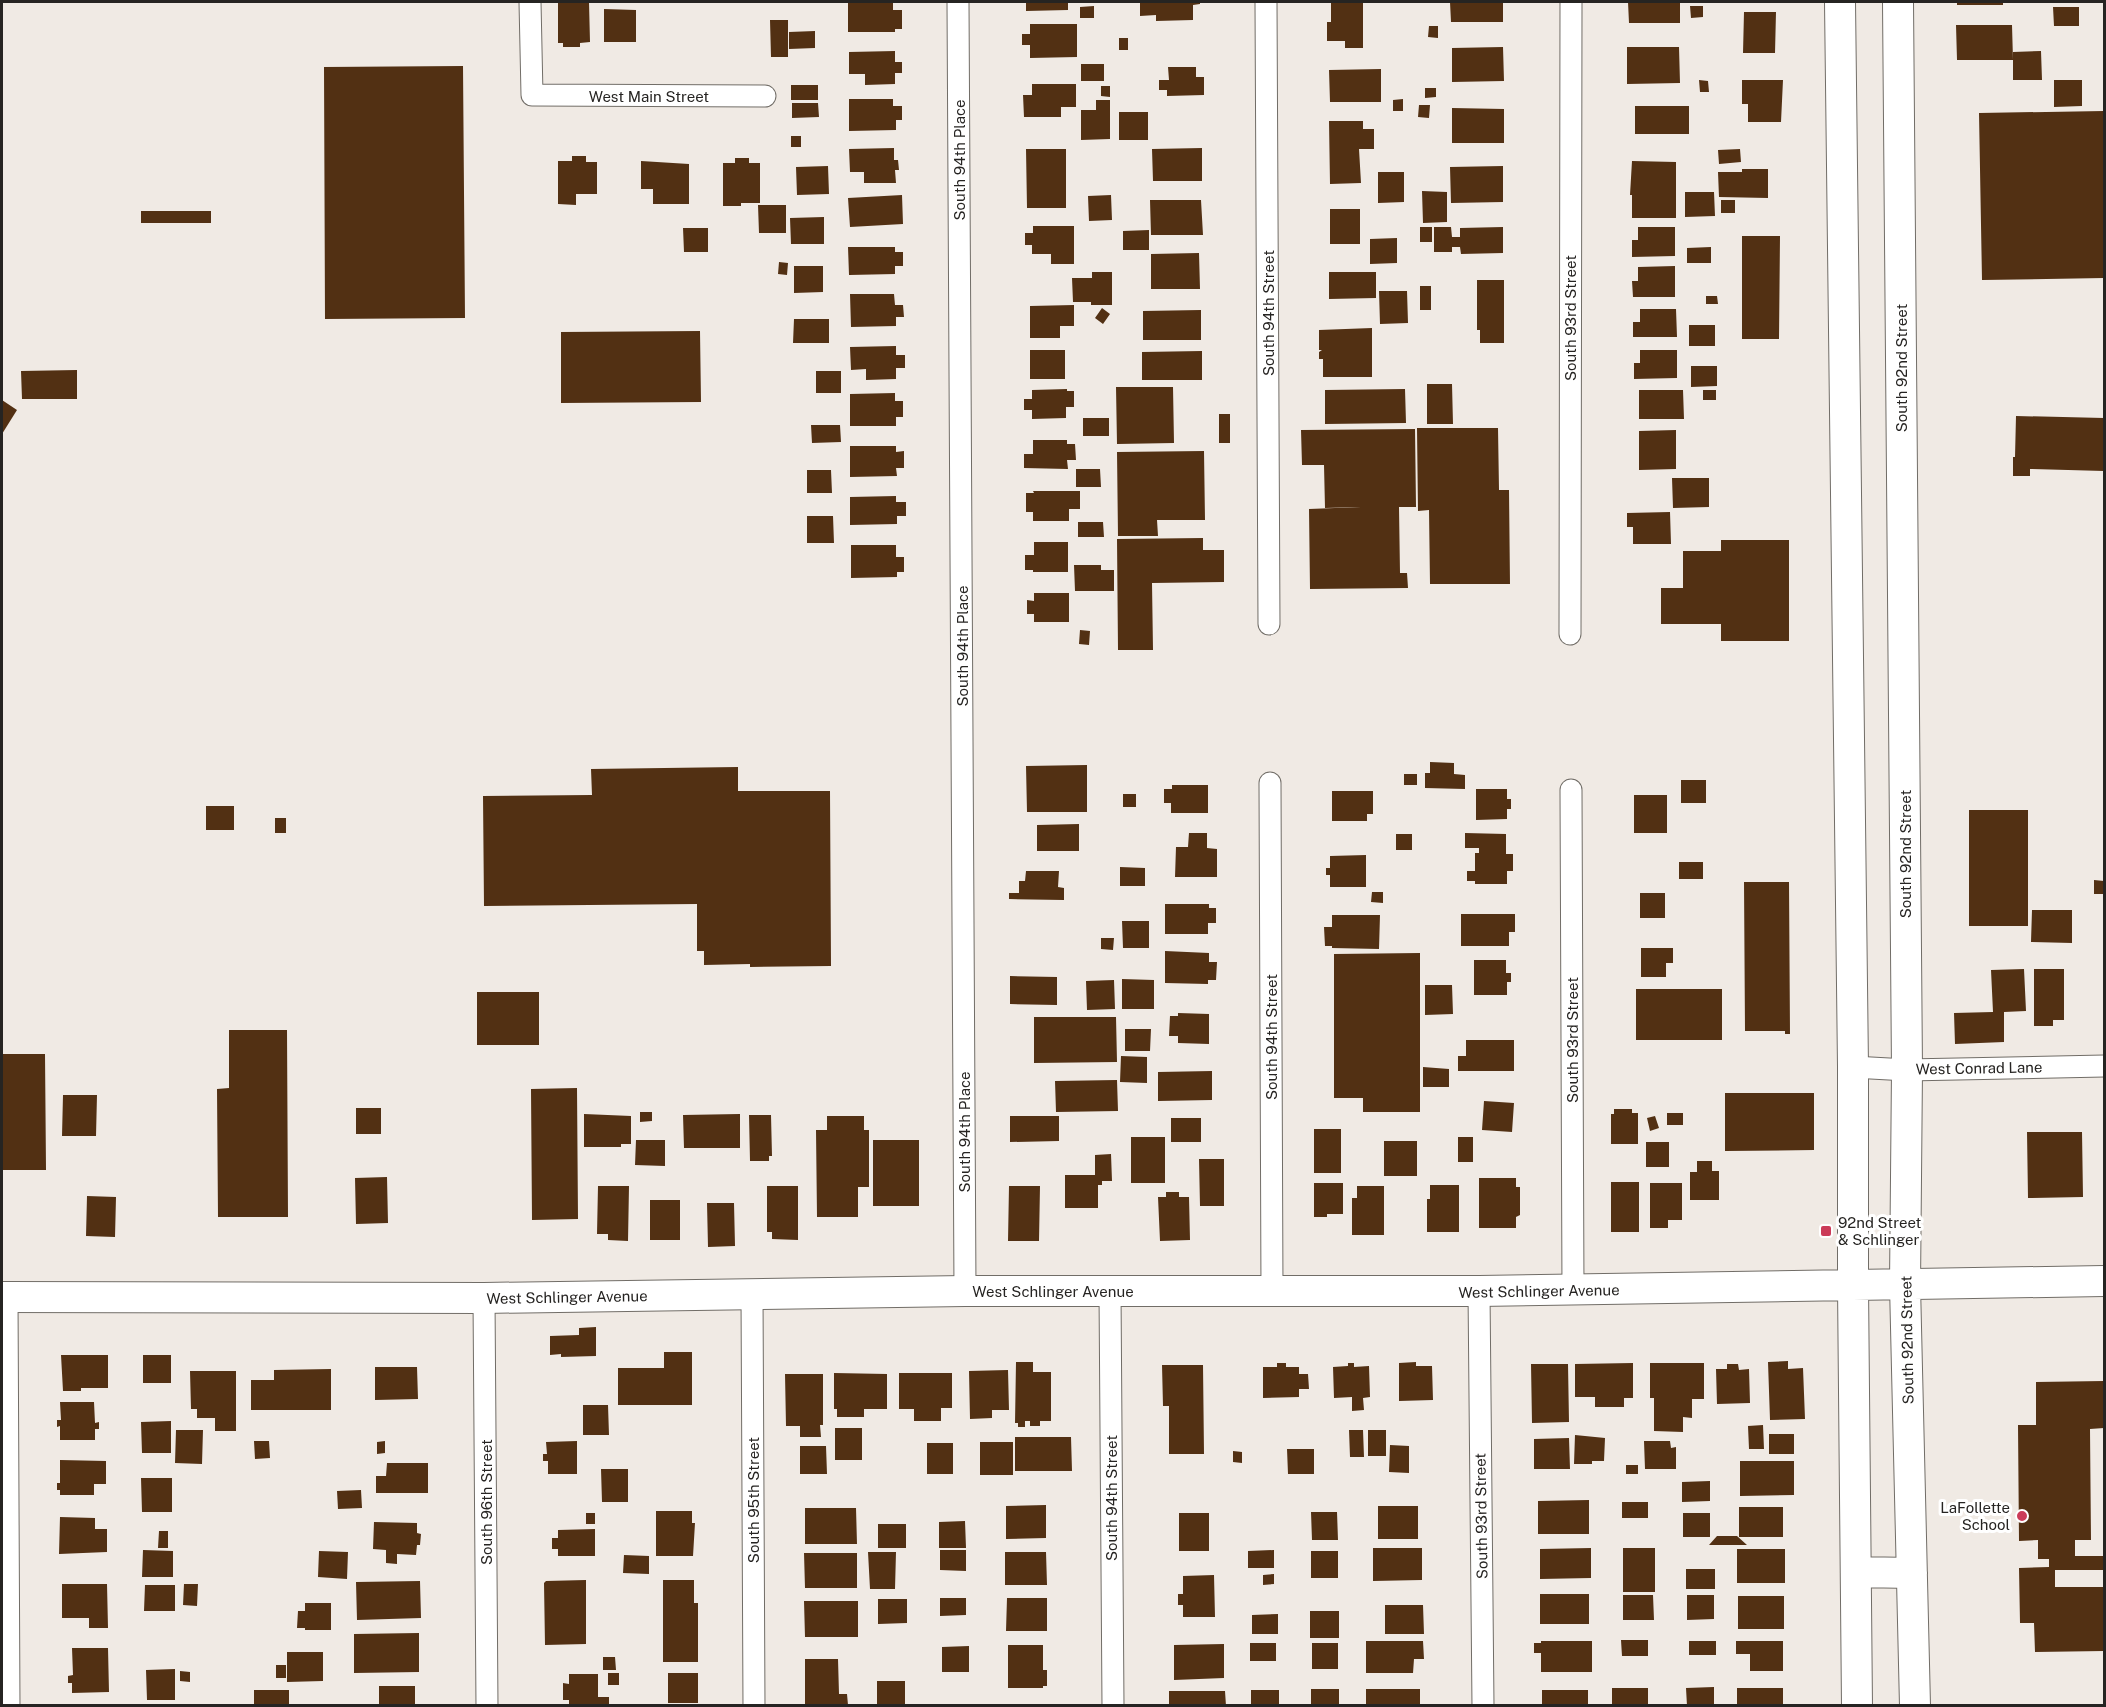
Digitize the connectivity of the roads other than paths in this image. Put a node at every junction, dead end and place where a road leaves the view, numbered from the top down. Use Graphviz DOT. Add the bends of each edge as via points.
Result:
graph roads {
  1 [pos="530,2"];
  2 [pos="958,2"];
  3 [pos="1266,2"];
  4 [pos="1571,2"];
  5 [pos="1840,2"];
  6 [pos="1898,2"];
  7 [pos="765,96"];
  8 [pos="1269,624"];
  9 [pos="1570,633"];
  10 [pos="1269,783"];
  11 [pos="1571,790"];
  12 [pos="2104,1066"];
  13 [pos="1853,1067"];
  14 [pos="1907,1070"];
  15 [pos="2104,1281"];
  16 [pos="1905,1285"];
  17 [pos="1852,1286"];
  18 [pos="965,1291"];
  19 [pos="1110,1291"];
  20 [pos="1272,1291"];
  21 [pos="1573,1291"];
  22 [pos="1479,1292"];
  23 [pos="752,1294"];
  24 [pos="4,1297"];
  25 [pos="484,1298"];
  26 [pos="1856,1572"];
  27 [pos="1912,1573"];
  28 [pos="9,1706"];
  29 [pos="487,1706"];
  30 [pos="754,1706"];
  31 [pos="1113,1706"];
  32 [pos="1483,1706"];
  33 [pos="1857,1706"];
  34 [pos="1915,1706"];
  1 -- 7 [label="street, West Main Street" via="532,95"];
  2 -- 18 [label="street, South 94th Place"];
  3 -- 8 [label="street, South 94th Street"];
  4 -- 9 [label="street, South 93rd Street"];
  5 -- 13 [label="street"];
  6 -- 14 [label="street, South 92nd Street"];
  10 -- 20 [label="street, South 94th Street"];
  11 -- 21 [label="street, South 93rd Street"];
  12 -- 14 [label="street, West Conrad Lane"];
  13 -- 14 [label="street, West Conrad Lane"];
  13 -- 17 [label="street"];
  14 -- 16 [label="street, South 92nd Street"];
  15 -- 16 [label="street, West Schlinger Avenue"];
  16 -- 17 [label="street, West Schlinger Avenue"];
  16 -- 27 [label="street, South 92nd Street"];
  17 -- 21 [label="street, West Schlinger Avenue"];
  17 -- 26 [label="street"];
  18 -- 19 [label="street, West Schlinger Avenue"];
  18 -- 23 [label="street, West Schlinger Avenue"];
  19 -- 20 [label="street, West Schlinger Avenue"];
  19 -- 31 [label="street, South 94th Street"];
  20 -- 22 [label="street, West Schlinger Avenue"];
  21 -- 22 [label="street, West Schlinger Avenue"];
  22 -- 32 [label="street, South 93rd Street"];
  23 -- 25 [label="street, West Schlinger Avenue"];
  23 -- 30 [label="street, South 95th Street"];
  24 -- 25 [label="street, West Schlinger Avenue"];
  24 -- 28 [label="street"];
  25 -- 29 [label="street, South 96th Street"];
  26 -- 27 [label="street"];
  26 -- 33 [label="street"];
  27 -- 34 [label="street, South 92nd Street"];
}
